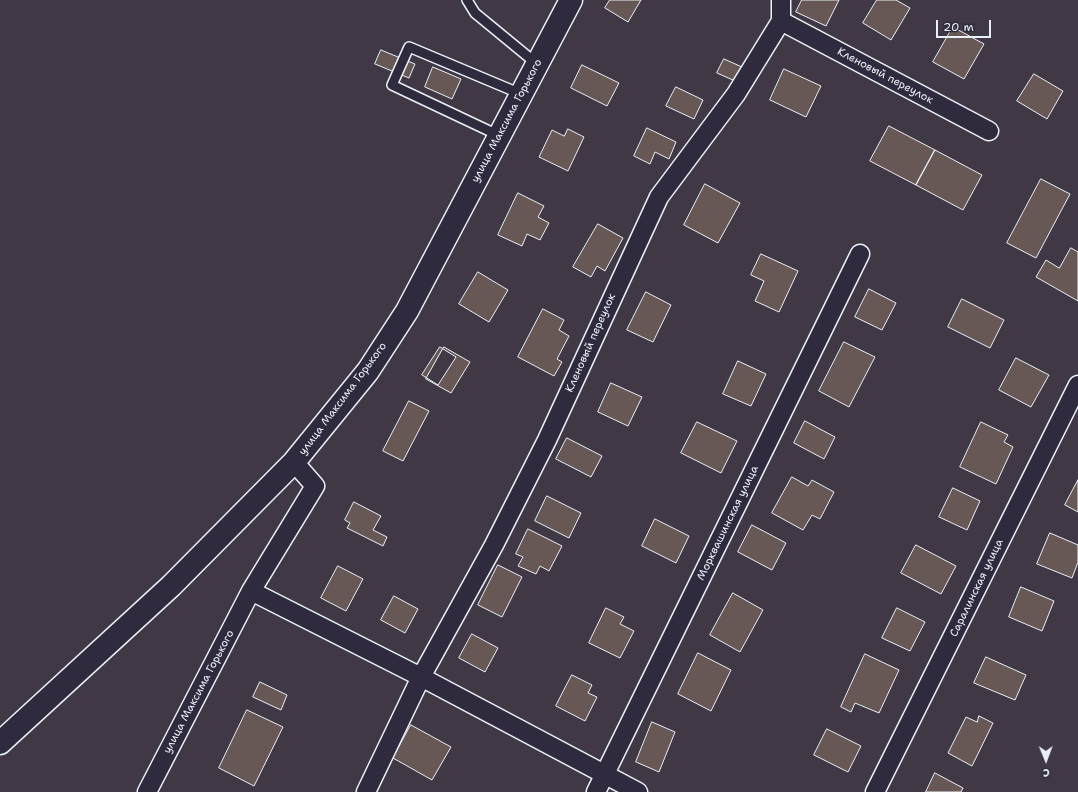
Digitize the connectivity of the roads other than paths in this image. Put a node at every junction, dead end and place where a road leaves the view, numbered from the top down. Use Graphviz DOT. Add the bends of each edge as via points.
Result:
graph roads {
  1 [pos="467,0"];
  2 [pos="571,0"];
  3 [pos="781,0"];
  4 [pos="781,21"];
  5 [pos="537,64"];
  6 [pos="523,95"];
  7 [pos="989,130"];
  8 [pos="500,136"];
  9 [pos="860,254"];
  10 [pos="1078,385"];
  11 [pos="294,462"];
  12 [pos="251,591"];
  13 [pos="421,677"];
  14 [pos="0,744"];
  15 [pos="605,776"];
  16 [pos="147,792"];
  17 [pos="366,792"];
  18 [pos="596,792"];
  19 [pos="638,792"];
  20 [pos="875,792"];
  1 -- 5 [label="lane" via="475,13"];
  2 -- 5 [label="street, улица Максима Горького"];
  3 -- 4 [label="street"];
  4 -- 7 [label="street, Кленовый переулок"];
  4 -- 13 [label="street, Кленовый переулок" via="736,94 659,197 547,440 494,545"];
  5 -- 6 [label="street, улица Максима Горького"];
  6 -- 8 [label="street, улица Максима Горького"];
  6 -- 8 [label="lane" via="409,47 392,85"];
  8 -- 11 [label="street, улица Максима Горького" via="408,311 368,371"];
  9 -- 15 [label="street, Морквашинская улица"];
  10 -- 20 [label="street, Саралинская улица"];
  11 -- 12 [label="street, улица Максима Горького" via="315,486"];
  11 -- 14 [label="street" via="171,586"];
  12 -- 13 [label="street"];
  12 -- 16 [label="street, улица Максима Горького"];
  13 -- 15 [label="street"];
  13 -- 17 [label="street, Кленовый переулок"];
  15 -- 18 [label="street, Морквашинская улица"];
  15 -- 19 [label="street"];
}
